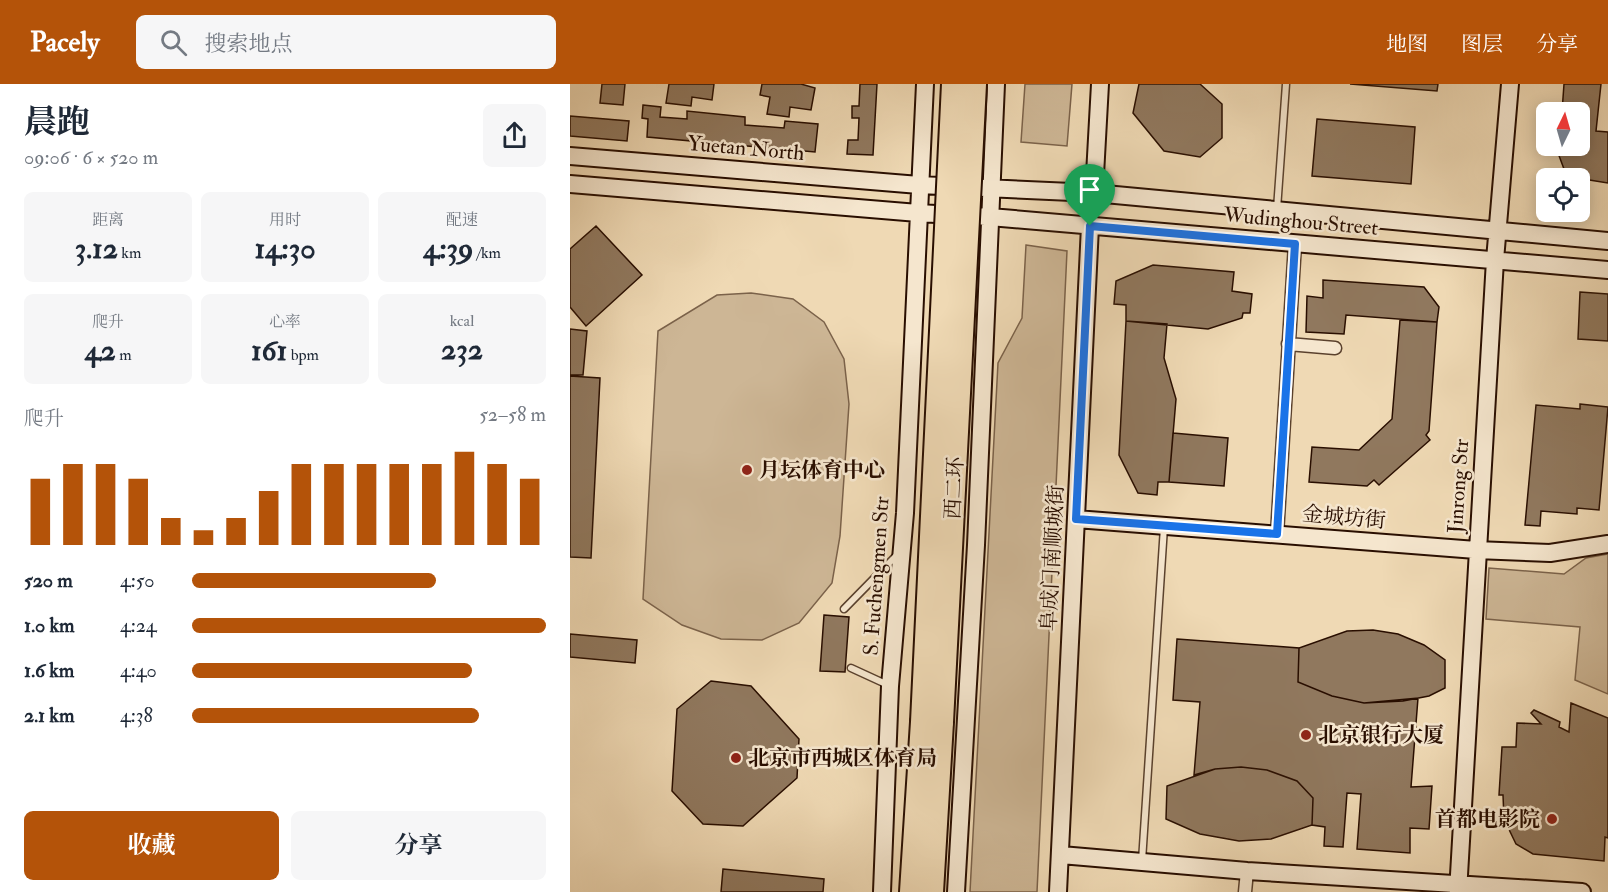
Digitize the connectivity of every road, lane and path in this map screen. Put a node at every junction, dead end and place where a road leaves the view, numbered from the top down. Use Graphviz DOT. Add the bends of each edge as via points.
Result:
graph roads {
  1 [pos="925,84"];
  2 [pos="953,84"];
  3 [pos="975,84"];
  4 [pos="996,84"];
  5 [pos="1100,84"];
  6 [pos="1286,84"];
  7 [pos="1510,84"];
  8 [pos="924,122"];
  9 [pos="994,126"];
  10 [pos="570,156"];
  11 [pos="570,184"];
  12 [pos="919,185"];
  13 [pos="992,188"];
  14 [pos="1094,194"];
  15 [pos="1277,210"];
  16 [pos="918,213"];
  17 [pos="990,216"];
  18 [pos="1090,226"];
  19 [pos="1497,231"];
  20 [pos="1608,241"];
  21 [pos="1295,244"];
  22 [pos="1495,260"];
  23 [pos="1608,270"];
  24 [pos="1288,344"];
  25 [pos="1335,348"];
  26 [pos="1076,519"];
  27 [pos="1164,526"];
  28 [pos="1277,534"];
  29 [pos="1608,544"];
  30 [pos="901,550"];
  31 [pos="1476,550"];
  32 [pos="844,609"];
  33 [pos="851,668"];
  34 [pos="890,686"];
  35 [pos="1060,855"];
  36 [pos="1142,862"];
  37 [pos="1247,871"];
  38 [pos="1463,889"];
  39 [pos="882,892"];
  40 [pos="911,892"];
  41 [pos="932,892"];
  42 [pos="956,892"];
  43 [pos="1058,892"];
  44 [pos="1245,892"];
  45 [pos="1582,892"];
  1 -- 8 [label="street, S. Fuchengmen Str"];
  2 -- 40 [label="highway, 西二环, bridge"];
  3 -- 41 [label="highway, 西二环, bridge"];
  4 -- 9 [label="street"];
  5 -- 14 [label="street"];
  6 -- 15 [label="lane"];
  7 -- 19 [label="street, Jinrong Str"];
  8 -- 9 [label="street"];
  8 -- 12 [label="street, S. Fuchengmen Str"];
  9 -- 13 [label="street"];
  10 -- 12 [label="street, Yuetan North"];
  11 -- 16 [label="street"];
  12 -- 13 [label="street, Yuetan North"];
  12 -- 16 [label="street, S. Fuchengmen Str"];
  13 -- 14 [label="street, Wudinghou Street"];
  13 -- 17 [label="street"];
  14 -- 15 [label="street, Wudinghou Street"];
  15 -- 19 [label="street, Wudinghou Street"];
  16 -- 17 [label="street, Wudinghou Street"];
  16 -- 30 [label="street, S. Fuchengmen Str"];
  17 -- 18 [label="street, Wudinghou Street"];
  17 -- 42 [label="street"];
  18 -- 21 [label="street, Wudinghou Street"];
  18 -- 26 [label="street, 阜成门南顺城街"];
  19 -- 20 [label="street, Wudinghou Street"];
  19 -- 22 [label="street, Jinrong Str"];
  21 -- 22 [label="street, Wudinghou Street"];
  21 -- 24 [label="street"];
  22 -- 23 [label="street, Wudinghou Street"];
  22 -- 31 [label="street, Jinrong Str"];
  24 -- 25 [label="street"];
  24 -- 28 [label="street"];
  26 -- 27 [label="street, 金城坊街"];
  26 -- 35 [label="street, 阜成门南顺城街"];
  27 -- 28 [label="street, 金城坊街"];
  27 -- 36 [label="lane"];
  28 -- 31 [label="street, 金城坊街"];
  29 -- 31 [label="street, 金城坊街" via="1550,553"];
  30 -- 32 [label="lane"];
  30 -- 34 [label="street, S. Fuchengmen Str"];
  31 -- 38 [label="street, Jinrong Str"];
  33 -- 34 [label="lane"];
  34 -- 39 [label="street, S. Fuchengmen Str"];
  35 -- 36 [label="street"];
  35 -- 43 [label="street, 阜成门南顺城街"];
  36 -- 37 [label="street"];
  37 -- 38 [label="street"];
  37 -- 44 [label="street"];
  38 -- 45 [label="street"];
}
